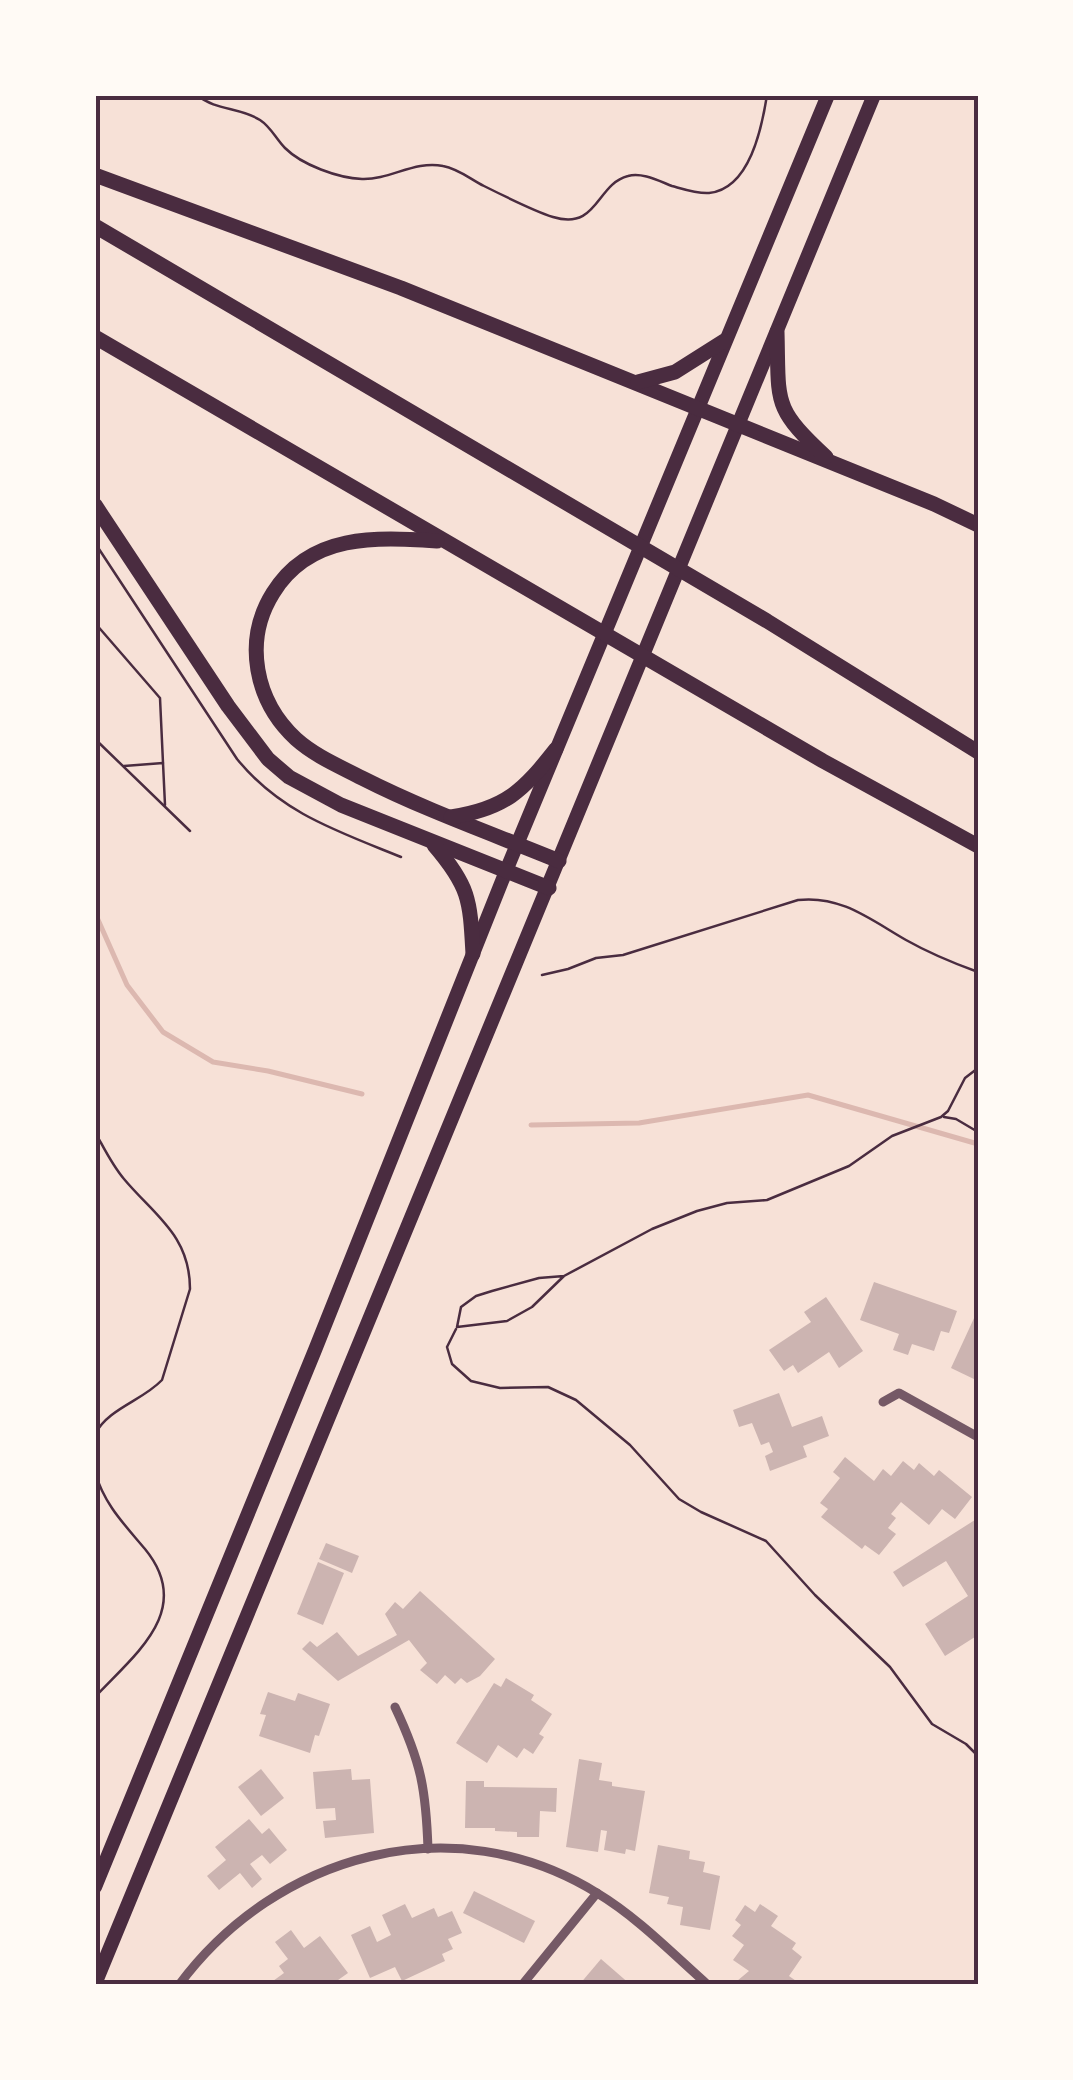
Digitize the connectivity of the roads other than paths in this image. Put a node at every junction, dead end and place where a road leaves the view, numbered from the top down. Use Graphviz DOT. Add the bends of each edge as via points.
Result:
graph roads {
  1 [pos="828,95"];
  2 [pos="874,95"];
  3 [pos="95,175"];
  4 [pos="95,226"];
  5 [pos="777,332"];
  6 [pos="95,337"];
  7 [pos="724,341"];
  8 [pos="638,382"];
  9 [pos="698,408"];
  10 [pos="738,424"];
  11 [pos="832,463"];
  12 [pos="95,505"];
  13 [pos="978,526"];
  14 [pos="444,541"];
  15 [pos="556,749"];
  16 [pos="978,752"];
  17 [pos="450,817"];
  18 [pos="431,842"];
  19 [pos="517,844"];
  20 [pos="978,846"];
  21 [pos="559,861"];
  22 [pos="506,871"];
  23 [pos="548,888"];
  24 [pos="473,954"];
  25 [pos="883,1402"];
  26 [pos="978,1437"];
  27 [pos="396,1708"];
  28 [pos="428,1849"];
  29 [pos="95,1886"];
  30 [pos="597,1892"];
  31 [pos="95,1984"];
  32 [pos="180,1985"];
  33 [pos="522,1985"];
  34 [pos="708,1985"];
  1 -- 7 [label="main road"];
  2 -- 5 [label="main road"];
  3 -- 8 [label="highway"];
  4 -- 16 [label="highway"];
  5 -- 10 [label="main road"];
  5 -- 11 [label="highway" via="784,412"];
  6 -- 14 [label="highway"];
  7 -- 8 [label="highway" via="675,372"];
  7 -- 9 [label="main road"];
  8 -- 9 [label="highway"];
  9 -- 10 [label="highway"];
  9 -- 15 [label="main road"];
  10 -- 11 [label="highway"];
  10 -- 21 [label="main road"];
  11 -- 13 [label="highway"];
  12 -- 18 [label="highway" via="268,759 325,797"];
  14 -- 17 [label="highway" via="358,539 313,554 271,595 255,646 264,695 295,738 322,758"];
  14 -- 20 [label="highway"];
  15 -- 17 [label="highway" via="502,804"];
  15 -- 19 [label="main road"];
  17 -- 19 [label="highway"];
  18 -- 22 [label="highway"];
  18 -- 24 [label="highway" via="469,896"];
  19 -- 21 [label="highway"];
  19 -- 22 [label="main road"];
  21 -- 23 [label="main road"];
  22 -- 23 [label="highway"];
  22 -- 24 [label="main road"];
  23 -- 31 [label="main road"];
  24 -- 29 [label="main road"];
  25 -- 26 [label="street" via="899,1393"];
  27 -- 28 [label="street" via="418,1754"];
  28 -- 30 [label="street" via="515,1859"];
  28 -- 32 [label="street" via="384,1853 302,1879 230,1927"];
  30 -- 33 [label="street"];
  30 -- 34 [label="street"];
}
